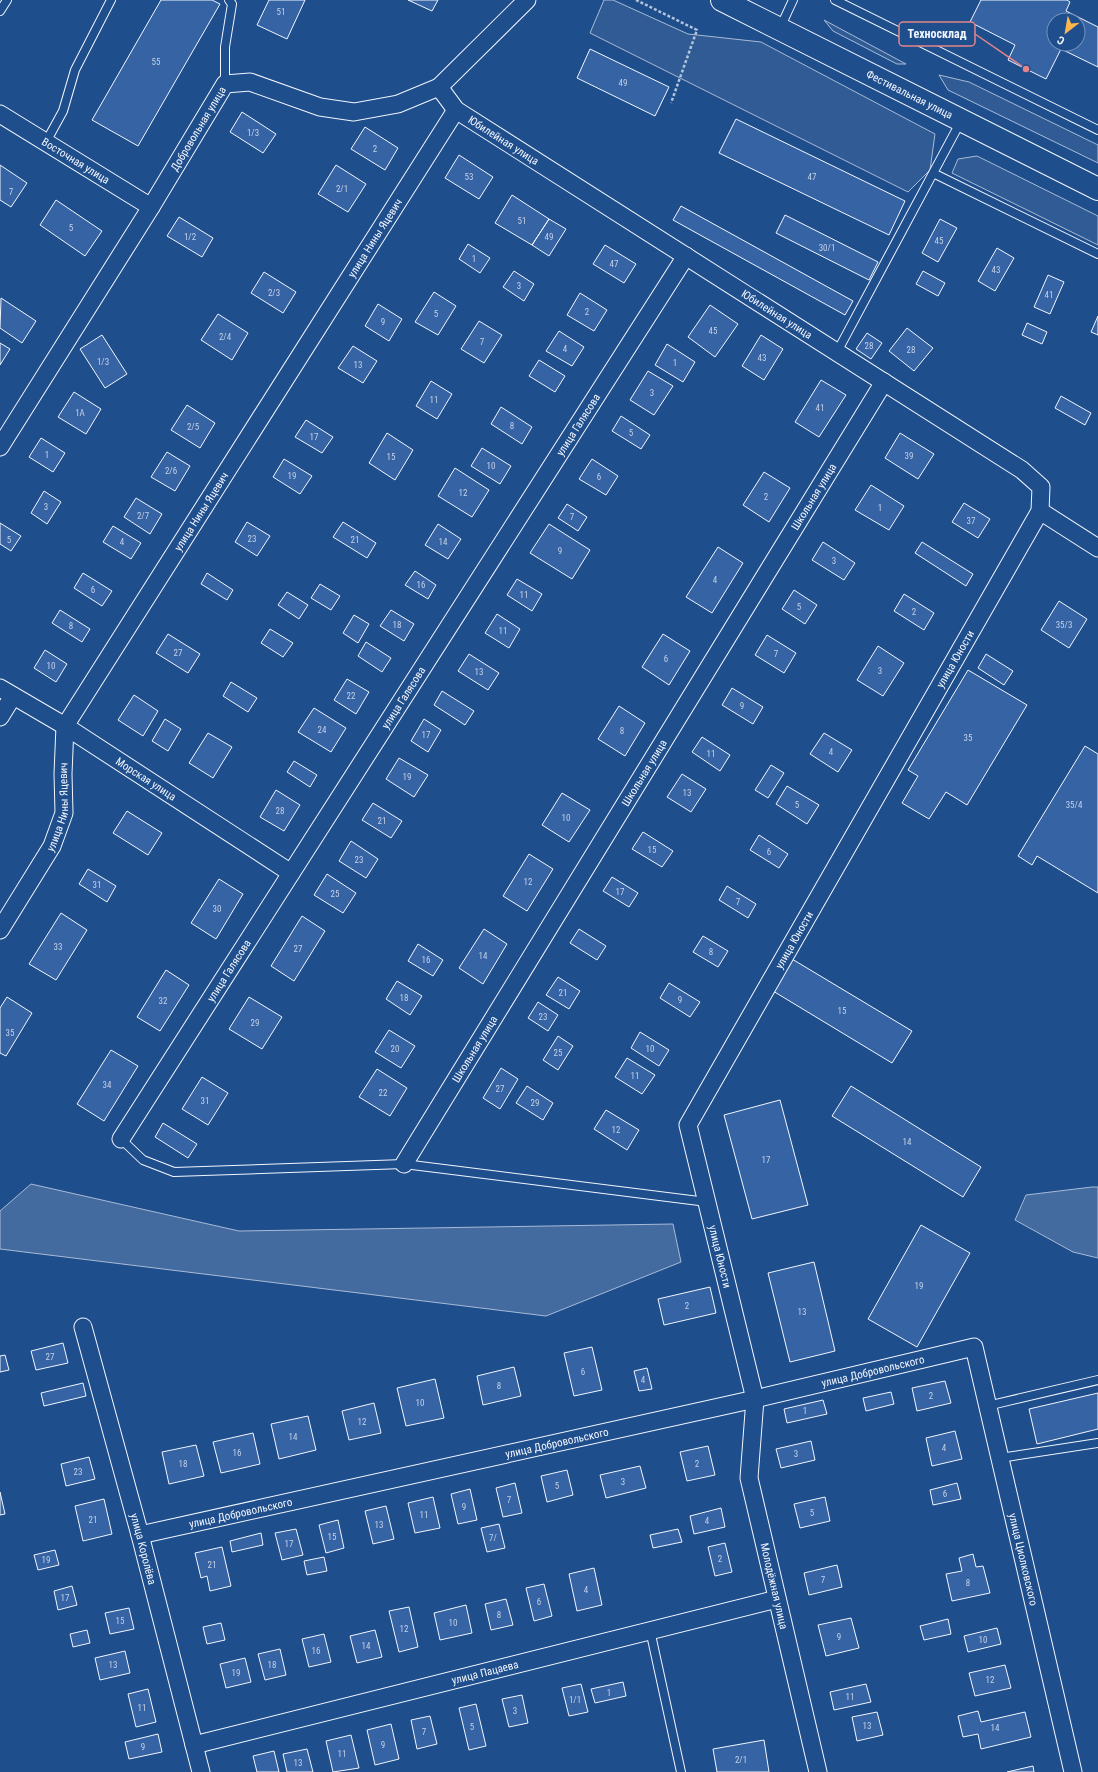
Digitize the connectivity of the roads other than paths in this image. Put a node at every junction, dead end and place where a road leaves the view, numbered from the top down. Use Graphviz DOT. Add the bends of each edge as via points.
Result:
graph roads {
  1 [pos="7,0"];
  2 [pos="110,0"];
  3 [pos="229,0"];
  4 [pos="527,0"];
  5 [pos="722,0"];
  6 [pos="793,0"];
  7 [pos="835,0"];
  8 [pos="0,11"];
  9 [pos="779,29"];
  10 [pos="225,84"];
  11 [pos="438,87"];
  12 [pos="456,110"];
  13 [pos="0,114"];
  14 [pos="962,120"];
  15 [pos="1098,130"];
  16 [pos="46,142"];
  17 [pos="933,173"];
  18 [pos="1098,189"];
  19 [pos="151,207"];
  20 [pos="1098,254"];
  21 [pos="686,256"];
  22 [pos="836,352"];
  23 [pos="884,382"];
  24 [pos="0,447"];
  25 [pos="1040,511"];
  26 [pos="1098,548"];
  27 [pos="6,692"];
  28 [pos="0,717"];
  29 [pos="65,726"];
  30 [pos="291,872"];
  31 [pos="0,930"];
  32 [pos="121,1139"];
  33 [pos="404,1164"];
  34 [pos="707,1202"];
  35 [pos="83,1327"];
  36 [pos="974,1347"];
  37 [pos="1098,1380"];
  38 [pos="755,1399"];
  39 [pos="988,1406"];
  40 [pos="1098,1443"];
  41 [pos="1000,1458"];
  42 [pos="140,1535"];
  43 [pos="778,1599"];
  44 [pos="650,1630"];
  45 [pos="194,1745"];
  46 [pos="200,1772"];
  47 [pos="681,1772"];
  48 [pos="818,1772"];
  49 [pos="1073,1772"];
  1 -- 8 [label="lane"];
  2 -- 16 [label="lane" via="75,70 63,111"];
  3 -- 10 [label="lane" via="232,4 225,47"];
  4 -- 11 [label="street, Добровольная улица"];
  5 -- 9 [label="main road, Фестивальная улица"];
  6 -- 9 [label="lane"];
  7 -- 15 [label="lane"];
  9 -- 14 [label="main road, Фестивальная улица"];
  10 -- 11 [label="street, Добровольная улица" via="250,82 320,107 354,112 398,104"];
  10 -- 19 [label="street, Добровольная улица"];
  11 -- 12 [label="street, Юбилейная улица"];
  12 -- 21 [label="street, Юбилейная улица"];
  12 -- 29 [label="street, улица Нины Яцевич"];
  13 -- 16 [label="street, Восточная улица"];
  14 -- 17 [label="lane"];
  14 -- 18 [label="main road, Фестивальная улица"];
  16 -- 19 [label="street, Восточная улица"];
  17 -- 20 [label="lane"];
  17 -- 22 [label="lane"];
  19 -- 24 [label="street, Добровольная улица"];
  21 -- 22 [label="street, Юбилейная улица"];
  21 -- 30 [label="street, улица Галясова"];
  22 -- 23 [label="street, Юбилейная улица"];
  23 -- 25 [label="street, Юбилейная улица" via="1022,470 1041,487"];
  23 -- 33 [label="street, Школьная улица"];
  25 -- 26 [label="street"];
  25 -- 34 [label="street, улица Юности" via="688,1125"];
  27 -- 28 [label="street"];
  27 -- 29 [label="street, Морская улица"];
  29 -- 30 [label="street, Морская улица"];
  29 -- 31 [label="street, улица Нины Яцевич" via="64,814 52,846"];
  30 -- 32 [label="street, улица Галясова"];
  32 -- 33 [label="lane" via="143,1160 174,1172"];
  33 -- 34 [label="lane"];
  34 -- 38 [label="street, улица Юности"];
  35 -- 42 [label="street, улица Королёва"];
  36 -- 38 [label="street, улица Добровольского"];
  36 -- 39 [label="street, улица Циолковского"];
  37 -- 39 [label="lane"];
  38 -- 42 [label="street, улица Добровольского"];
  38 -- 43 [label="street, Молодёжная улица" via="749,1478"];
  39 -- 41 [label="street, улица Циолковского"];
  40 -- 41 [label="lane"];
  41 -- 49 [label="street, улица Циолковского"];
  42 -- 45 [label="street, улица Королёва"];
  43 -- 44 [label="street, улица Пацаева"];
  43 -- 48 [label="street, Молодёжная улица"];
  44 -- 45 [label="street, улица Пацаева"];
  44 -- 47 [label="lane"];
  45 -- 46 [label="street, улица Королёва"];
}
